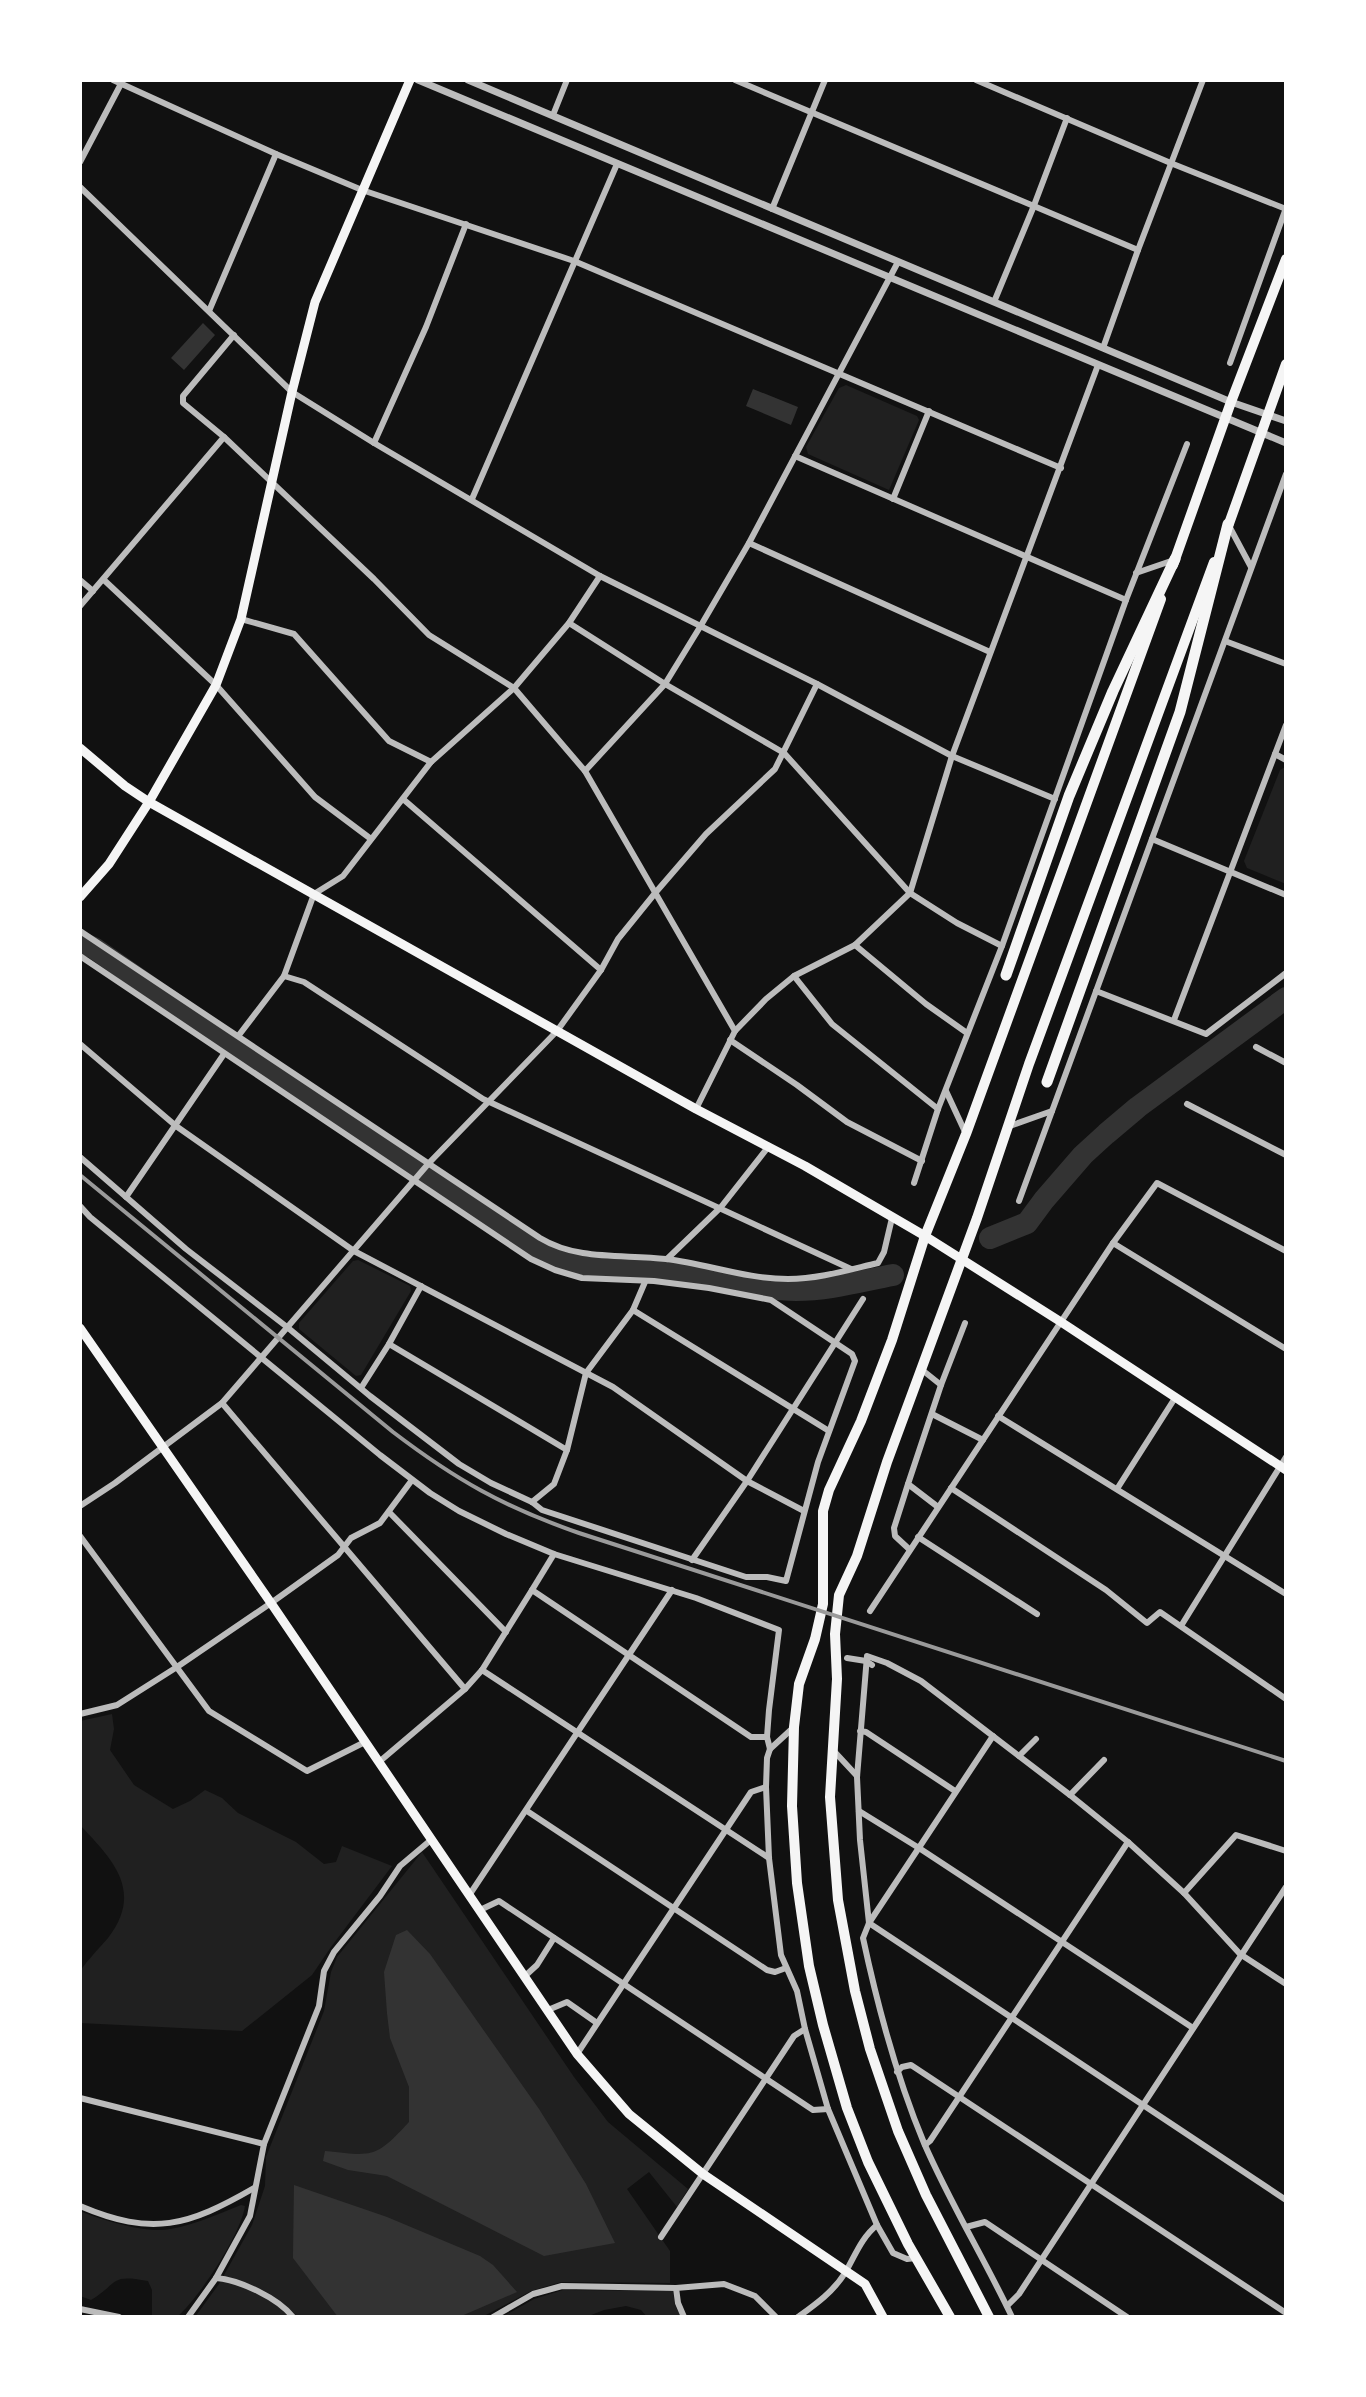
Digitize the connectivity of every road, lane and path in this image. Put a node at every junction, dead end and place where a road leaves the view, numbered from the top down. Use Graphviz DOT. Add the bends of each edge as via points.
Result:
graph roads {
  1 [pos="113,80"];
  2 [pos="410,80"];
  3 [pos="418,80"];
  4 [pos="468,80"];
  5 [pos="567,80"];
  6 [pos="735,80"];
  7 [pos="825,80"];
  8 [pos="976,80"];
  9 [pos="1203,80"];
  10 [pos="122,82"];
  11 [pos="811,113"];
  12 [pos="553,115"];
  13 [pos="1067,118"];
  14 [pos="276,154"];
  15 [pos="80,162"];
  16 [pos="617,164"];
  17 [pos="1173,164"];
  18 [pos="80,187"];
  19 [pos="362,190"];
  20 [pos="1033,208"];
  21 [pos="772,209"];
  22 [pos="1286,209"];
  23 [pos="466,224"];
  24 [pos="1138,250"];
  25 [pos="1286,259"];
  26 [pos="574,261"];
  27 [pos="898,262"];
  28 [pos="890,277"];
  29 [pos="994,302"];
  30 [pos="209,311"];
  31 [pos="1248,314"];
  32 [pos="1258,331"];
  33 [pos="234,335"];
  34 [pos="1103,348"];
  35 [pos="1230,363"];
  36 [pos="1286,364"];
  37 [pos="1098,365"];
  38 [pos="839,372"];
  39 [pos="292,392"];
  40 [pos="1231,402"];
  41 [pos="929,411"];
  42 [pos="1267,414"];
  43 [pos="1226,418"];
  44 [pos="1286,421"];
  45 [pos="1260,433"];
  46 [pos="224,437"];
  47 [pos="374,443"];
  48 [pos="1286,443"];
  49 [pos="1187,444"];
  50 [pos="795,456"];
  51 [pos="1061,468"];
  52 [pos="1286,474"];
  53 [pos="272,483"];
  54 [pos="472,499"];
  55 [pos="893,499"];
  56 [pos="1228,524"];
  57 [pos="749,543"];
  58 [pos="1025,557"];
  59 [pos="1175,559"];
  60 [pos="1251,568"];
  61 [pos="1136,573"];
  62 [pos="600,576"];
  63 [pos="80,580"];
  64 [pos="104,580"];
  65 [pos="93,591"];
  66 [pos="1126,600"];
  67 [pos="80,606"];
  68 [pos="241,619"];
  69 [pos="569,623"];
  70 [pos="700,627"];
  71 [pos="1225,641"];
  72 [pos="990,652"];
  73 [pos="1286,664"];
  74 [pos="665,684"];
  75 [pos="817,684"];
  76 [pos="216,685"];
  77 [pos="514,688"];
  78 [pos="1286,725"];
  79 [pos="80,748"];
  80 [pos="784,753"];
  81 [pos="1275,754"];
  82 [pos="952,756"];
  83 [pos="1286,760"];
  84 [pos="431,762"];
  85 [pos="585,771"];
  86 [pos="403,799"];
  87 [pos="1055,799"];
  88 [pos="149,802"];
  89 [pos="371,839"];
  90 [pos="1152,839"];
  91 [pos="1231,872"];
  92 [pos="656,892"];
  93 [pos="910,893"];
  94 [pos="314,894"];
  95 [pos="1286,895"];
  96 [pos="80,897"];
  97 [pos="80,931"];
  98 [pos="855,945"];
  99 [pos="1002,946"];
  100 [pos="80,956"];
  101 [pos="601,970"];
  102 [pos="1286,973"];
  103 [pos="1006,975"];
  104 [pos="284,976"];
  105 [pos="794,976"];
  106 [pos="1096,991"];
  107 [pos="1174,1020"];
  108 [pos="557,1031"];
  109 [pos="735,1031"];
  110 [pos="967,1033"];
  111 [pos="239,1035"];
  112 [pos="730,1040"];
  113 [pos="80,1044"];
  114 [pos="1256,1047"];
  115 [pos="224,1054"];
  116 [pos="1286,1063"];
  117 [pos="1047,1082"];
  118 [pos="945,1090"];
  119 [pos="489,1101"];
  120 [pos="1187,1104"];
  121 [pos="696,1109"];
  122 [pos="938,1109"];
  123 [pos="1052,1111"];
  124 [pos="176,1126"];
  125 [pos="1007,1127"];
  126 [pos="966,1134"];
  127 [pos="769,1146"];
  128 [pos="1286,1155"];
  129 [pos="80,1157"];
  130 [pos="922,1161"];
  131 [pos="429,1163"];
  132 [pos="413,1180"];
  133 [pos="914,1183"];
  134 [pos="126,1197"];
  135 [pos="1019,1201"];
  136 [pos="80,1206"];
  137 [pos="721,1207"];
  138 [pos="892,1218"];
  139 [pos="925,1236"];
  140 [pos="1113,1243"];
  141 [pos="354,1251"];
  142 [pos="1286,1251"];
  143 [pos="667,1259"];
  144 [pos="962,1260"];
  145 [pos="851,1269"];
  146 [pos="645,1282"];
  147 [pos="421,1286"];
  148 [pos="863,1299"];
  149 [pos="633,1310"];
  150 [pos="1061,1322"];
  151 [pos="965,1323"];
  152 [pos="287,1327"];
  153 [pos="80,1328"];
  154 [pos="835,1342"];
  155 [pos="389,1344"];
  156 [pos="1286,1349"];
  157 [pos="260,1358"];
  158 [pos="921,1369"];
  159 [pos="586,1373"];
  160 [pos="941,1385"];
  161 [pos="361,1388"];
  162 [pos="1175,1398"];
  163 [pos="222,1403"];
  164 [pos="791,1409"];
  165 [pos="932,1414"];
  166 [pos="998,1416"];
  167 [pos="829,1431"];
  168 [pos="983,1440"];
  169 [pos="163,1445"];
  170 [pos="567,1450"];
  171 [pos="1286,1457"];
  172 [pos="1283,1468"];
  173 [pos="412,1480"];
  174 [pos="747,1481"];
  175 [pos="908,1484"];
  176 [pos="951,1488"];
  177 [pos="1117,1489"];
  178 [pos="532,1502"];
  179 [pos="80,1506"];
  180 [pos="938,1507"];
  181 [pos="804,1511"];
  182 [pos="389,1512"];
  183 [pos="80,1536"];
  184 [pos="918,1537"];
  185 [pos="345,1548"];
  186 [pos="909,1549"];
  187 [pos="554,1554"];
  188 [pos="1225,1556"];
  189 [pos="692,1560"];
  190 [pos="532,1590"];
  191 [pos="672,1590"];
  192 [pos="1286,1594"];
  193 [pos="271,1603"];
  194 [pos="870,1611"];
  195 [pos="1037,1614"];
  196 [pos="1181,1626"];
  197 [pos="506,1632"];
  198 [pos="629,1657"];
  199 [pos="847,1658"];
  200 [pos="869,1663"];
  201 [pos="177,1667"];
  202 [pos="482,1670"];
  203 [pos="465,1689"];
  204 [pos="1286,1699"];
  205 [pos="80,1714"];
  206 [pos="794,1727"];
  207 [pos="860,1731"];
  208 [pos="578,1734"];
  209 [pos="993,1736"];
  210 [pos="767,1737"];
  211 [pos="1036,1739"];
  212 [pos="365,1742"];
  213 [pos="770,1749"];
  214 [pos="832,1749"];
  215 [pos="1019,1756"];
  216 [pos="1104,1760"];
  217 [pos="379,1762"];
  218 [pos="857,1777"];
  219 [pos="766,1787"];
  220 [pos="955,1791"];
  221 [pos="1070,1795"];
  222 [pos="527,1811"];
  223 [pos="859,1811"];
  224 [pos="726,1831"];
  225 [pos="432,1839"];
  226 [pos="1128,1842"];
  227 [pos="919,1848"];
  228 [pos="1286,1851"];
  229 [pos="769,1858"];
  230 [pos="1286,1887"];
  231 [pos="1184,1893"];
  232 [pos="470,1894"];
  233 [pos="674,1909"];
  234 [pos="480,1910"];
  235 [pos="869,1923"];
  236 [pos="554,1938"];
  237 [pos="1060,1942"];
  238 [pos="1240,1954"];
  239 [pos="786,1968"];
  240 [pos="525,1976"];
  241 [pos="1286,1984"];
  242 [pos="624,1985"];
  243 [pos="548,2010"];
  244 [pos="1010,2019"];
  245 [pos="597,2023"];
  246 [pos="1193,2028"];
  247 [pos="805,2029"];
  248 [pos="577,2054"];
  249 [pos="897,2072"];
  250 [pos="765,2078"];
  251 [pos="960,2097"];
  252 [pos="80,2098"];
  253 [pos="1142,2105"];
  254 [pos="828,2109"];
  255 [pos="264,2144"];
  256 [pos="925,2145"];
  257 [pos="703,2174"];
  258 [pos="1092,2183"];
  259 [pos="254,2188"];
  260 [pos="1286,2200"];
  261 [pos="80,2206"];
  262 [pos="877,2225"];
  263 [pos="966,2227"];
  264 [pos="661,2237"];
  265 [pos="976,2249"];
  266 [pos="916,2258"];
  267 [pos="1040,2260"];
  268 [pos="961,2265"];
  269 [pos="847,2270"];
  270 [pos="216,2278"];
  271 [pos="676,2288"];
  272 [pos="1007,2306"];
  273 [pos="80,2309"];
  274 [pos="1286,2313"];
  275 [pos="946,2314"];
  276 [pos="119,2317"];
  277 [pos="188,2317"];
  278 [pos="293,2317"];
  279 [pos="493,2317"];
  280 [pos="684,2317"];
  281 [pos="776,2317"];
  282 [pos="798,2317"];
  283 [pos="883,2317"];
  284 [pos="989,2317"];
  285 [pos="1012,2317"];
  286 [pos="1127,2317"];
  1 -- 10 [label="street"];
  2 -- 19 [label="main road"];
  3 -- 16 [label="street"];
  4 -- 12 [label="street"];
  5 -- 12 [label="street"];
  6 -- 11 [label="street"];
  7 -- 11 [label="street"];
  8 -- 13 [label="street"];
  9 -- 17 [label="street"];
  10 -- 14 [label="street"];
  10 -- 15 [label="street"];
  11 -- 20 [label="street"];
  11 -- 21 [label="street"];
  12 -- 21 [label="street"];
  13 -- 17 [label="street"];
  13 -- 20 [label="street"];
  14 -- 19 [label="street"];
  14 -- 30 [label="street"];
  16 -- 26 [label="street"];
  16 -- 28 [label="street"];
  17 -- 22 [label="street"];
  17 -- 24 [label="street"];
  18 -- 30 [label="street"];
  19 -- 23 [label="street"];
  19 -- 39 [label="main road" via="315,302"];
  20 -- 24 [label="street"];
  20 -- 29 [label="street"];
  21 -- 27 [label="street"];
  22 -- 31 [label="street"];
  23 -- 26 [label="street"];
  23 -- 47 [label="street"];
  24 -- 34 [label="street"];
  25 -- 32 [label="highway"];
  26 -- 38 [label="street"];
  26 -- 54 [label="street"];
  27 -- 28 [label="street"];
  27 -- 29 [label="street"];
  28 -- 37 [label="street"];
  28 -- 38 [label="street"];
  29 -- 34 [label="street"];
  30 -- 33 [label="street"];
  31 -- 32 [label="street"];
  31 -- 35 [label="street"];
  32 -- 40 [label="highway"];
  33 -- 39 [label="street"];
  33 -- 46 [label="street" via="183,396 183,403"];
  34 -- 40 [label="street"];
  36 -- 42 [label="highway"];
  37 -- 43 [label="street"];
  37 -- 51 [label="street"];
  38 -- 41 [label="street"];
  38 -- 50 [label="street"];
  39 -- 47 [label="street"];
  39 -- 53 [label="main road"];
  40 -- 42 [label="street"];
  40 -- 43 [label="highway"];
  41 -- 51 [label="street"];
  41 -- 55 [label="street"];
  42 -- 44 [label="street"];
  42 -- 45 [label="highway"];
  43 -- 45 [label="street"];
  43 -- 59 [label="highway"];
  45 -- 48 [label="street"];
  45 -- 56 [label="highway"];
  46 -- 53 [label="street"];
  46 -- 64 [label="street"];
  47 -- 54 [label="street"];
  49 -- 61 [label="street"];
  50 -- 55 [label="street"];
  50 -- 57 [label="street"];
  51 -- 58 [label="street"];
  52 -- 60 [label="street"];
  53 -- 68 [label="main road"];
  53 -- 77 [label="street" via="429,635"];
  54 -- 62 [label="street"];
  55 -- 58 [label="street"];
  56 -- 60 [label="street"];
  56 -- 117 [label="highway" via="1180,712"];
  56 -- 125 [label="highway"];
  57 -- 70 [label="street"];
  57 -- 72 [label="street"];
  58 -- 66 [label="street"];
  58 -- 72 [label="street"];
  59 -- 61 [label="street"];
  59 -- 103 [label="highway" via="1069,796"];
  59 -- 126 [label="highway"];
  60 -- 71 [label="street"];
  61 -- 66 [label="street"];
  62 -- 69 [label="street"];
  62 -- 70 [label="street"];
  63 -- 65 [label="street"];
  64 -- 65 [label="street"];
  64 -- 76 [label="street"];
  65 -- 67 [label="street"];
  66 -- 87 [label="street"];
  68 -- 76 [label="main road"];
  68 -- 84 [label="street" via="294,634 389,741"];
  69 -- 74 [label="street"];
  69 -- 77 [label="street"];
  70 -- 74 [label="street"];
  70 -- 75 [label="street"];
  71 -- 73 [label="street"];
  71 -- 90 [label="street"];
  72 -- 82 [label="street"];
  74 -- 80 [label="street"];
  74 -- 85 [label="street"];
  75 -- 80 [label="street"];
  75 -- 82 [label="street"];
  76 -- 88 [label="main road"];
  76 -- 89 [label="street" via="315,797"];
  77 -- 84 [label="street"];
  77 -- 85 [label="street"];
  78 -- 81 [label="street"];
  79 -- 88 [label="main road"];
  80 -- 92 [label="street" via="775,769 706,834"];
  80 -- 93 [label="street"];
  81 -- 83 [label="street"];
  81 -- 91 [label="street"];
  82 -- 87 [label="street"];
  82 -- 93 [label="street"];
  84 -- 86 [label="street"];
  85 -- 92 [label="street"];
  86 -- 89 [label="street"];
  86 -- 101 [label="street"];
  87 -- 99 [label="street"];
  88 -- 94 [label="main road"];
  88 -- 96 [label="main road" via="109,864"];
  89 -- 94 [label="street" via="343,876"];
  90 -- 91 [label="street"];
  90 -- 106 [label="street"];
  91 -- 95 [label="street"];
  91 -- 107 [label="street"];
  92 -- 101 [label="street"];
  92 -- 109 [label="street"];
  93 -- 98 [label="street"];
  93 -- 99 [label="street"];
  94 -- 104 [label="street"];
  94 -- 108 [label="main road"];
  97 -- 111 [label="street"];
  98 -- 105 [label="street"];
  98 -- 110 [label="street"];
  99 -- 110 [label="street"];
  100 -- 115 [label="street"];
  101 -- 108 [label="street"];
  102 -- 107 [label="street" via="1206,1034"];
  104 -- 111 [label="street"];
  104 -- 119 [label="street" via="304,982"];
  105 -- 109 [label="street"];
  105 -- 122 [label="street" via="832,1024"];
  106 -- 107 [label="street"];
  106 -- 123 [label="street"];
  108 -- 119 [label="street"];
  108 -- 121 [label="main road"];
  109 -- 112 [label="street"];
  110 -- 118 [label="street"];
  111 -- 131 [label="street"];
  112 -- 121 [label="street"];
  112 -- 130 [label="street" via="847,1122"];
  113 -- 124 [label="street"];
  114 -- 116 [label="street"];
  115 -- 124 [label="street"];
  115 -- 132 [label="street"];
  118 -- 122 [label="street"];
  118 -- 126 [label="street"];
  119 -- 131 [label="street"];
  119 -- 137 [label="street"];
  120 -- 128 [label="street"];
  121 -- 127 [label="main road"];
  122 -- 130 [label="street"];
  123 -- 125 [label="street"];
  123 -- 135 [label="street"];
  124 -- 134 [label="street"];
  124 -- 141 [label="street"];
  125 -- 144 [label="highway"];
  126 -- 139 [label="highway"];
  127 -- 137 [label="street"];
  127 -- 138 [label="main road"];
  129 -- 134 [label="street"];
  130 -- 133 [label="street"];
  131 -- 132 [label="street"];
  131 -- 143 [label="street" via="549,1244 591,1255"];
  132 -- 141 [label="street"];
  132 -- 146 [label="street" via="543,1265 582,1278"];
  134 -- 152 [label="street"];
  136 -- 157 [label="street"];
  137 -- 143 [label="street"];
  137 -- 145 [label="street"];
  138 -- 139 [label="main road"];
  138 -- 145 [label="street" via="878,1263"];
  139 -- 144 [label="main road"];
  139 -- 206 [label="highway" via="875,1386 823,1511 823,1604 799,1684"];
  140 -- 142 [label="street" via="1157,1183"];
  140 -- 150 [label="street"];
  140 -- 156 [label="street"];
  141 -- 147 [label="street"];
  141 -- 152 [label="street"];
  143 -- 145 [label="street" via="770,1279 823,1277"];
  144 -- 150 [label="main road"];
  144 -- 158 [label="highway"];
  146 -- 149 [label="street"];
  146 -- 154 [label="street" via="771,1300"];
  147 -- 155 [label="street"];
  147 -- 159 [label="street"];
  148 -- 154 [label="street"];
  149 -- 159 [label="street"];
  149 -- 164 [label="street"];
  150 -- 162 [label="main road"];
  150 -- 166 [label="street"];
  151 -- 160 [label="street"];
  152 -- 157 [label="street"];
  152 -- 161 [label="street"];
  153 -- 169 [label="main road"];
  154 -- 164 [label="street"];
  154 -- 167 [label="street" via="855,1361"];
  155 -- 161 [label="street"];
  155 -- 170 [label="street"];
  157 -- 163 [label="street"];
  157 -- 173 [label="street"];
  158 -- 160 [label="street"];
  158 -- 214 [label="highway" via="839,1595"];
  159 -- 170 [label="street"];
  159 -- 174 [label="street"];
  160 -- 165 [label="street"];
  161 -- 178 [label="street" via="459,1464"];
  162 -- 172 [label="main road"];
  162 -- 177 [label="street"];
  163 -- 169 [label="street"];
  163 -- 185 [label="street"];
  164 -- 167 [label="street"];
  164 -- 174 [label="street"];
  165 -- 168 [label="street"];
  165 -- 175 [label="street"];
  166 -- 168 [label="street"];
  166 -- 177 [label="street"];
  167 -- 181 [label="street"];
  168 -- 176 [label="street"];
  169 -- 179 [label="street"];
  169 -- 193 [label="main road"];
  170 -- 178 [label="street" via="554,1484"];
  171 -- 172 [label="street"];
  172 -- 188 [label="street"];
  173 -- 182 [label="street"];
  173 -- 187 [label="street" via="459,1511"];
  174 -- 181 [label="street"];
  174 -- 189 [label="street"];
  175 -- 180 [label="street"];
  175 -- 186 [label="street" via="894,1528"];
  176 -- 180 [label="street"];
  176 -- 196 [label="street" via="1147,1623 1160,1612"];
  177 -- 188 [label="street"];
  178 -- 189 [label="street" via="542,1510"];
  180 -- 184 [label="street"];
  181 -- 189 [label="street" via="786,1581 746,1577"];
  182 -- 185 [label="street"];
  182 -- 197 [label="street"];
  183 -- 201 [label="street"];
  184 -- 186 [label="street"];
  184 -- 195 [label="street"];
  185 -- 193 [label="street"];
  185 -- 203 [label="street"];
  186 -- 194 [label="street"];
  187 -- 190 [label="street"];
  187 -- 191 [label="street"];
  188 -- 192 [label="street"];
  188 -- 196 [label="street"];
  190 -- 197 [label="street"];
  190 -- 198 [label="street"];
  191 -- 198 [label="street"];
  191 -- 210 [label="street" via="779,1630"];
  193 -- 201 [label="street"];
  193 -- 212 [label="main road"];
  196 -- 204 [label="street"];
  197 -- 202 [label="street"];
  198 -- 208 [label="street"];
  198 -- 210 [label="street" via="751,1737"];
  199 -- 200 [label="street"];
  200 -- 207 [label="street"];
  200 -- 209 [label="street" via="867,1656 921,1681"];
  201 -- 205 [label="street" via="117,1705"];
  201 -- 212 [label="street" via="209,1711 307,1771"];
  202 -- 203 [label="street"];
  202 -- 208 [label="street"];
  203 -- 217 [label="street"];
  206 -- 213 [label="street"];
  206 -- 266 [label="highway" via="793,1837 812,1981 856,2133"];
  207 -- 218 [label="street"];
  207 -- 220 [label="street"];
  208 -- 222 [label="street"];
  208 -- 224 [label="street"];
  209 -- 215 [label="street"];
  209 -- 220 [label="street"];
  210 -- 213 [label="street"];
  211 -- 215 [label="street"];
  212 -- 217 [label="main road"];
  213 -- 219 [label="street"];
  214 -- 218 [label="street"];
  214 -- 268 [label="highway" via="838,1900 861,2017 898,2131"];
  215 -- 221 [label="street"];
  216 -- 221 [label="street"];
  217 -- 225 [label="main road"];
  218 -- 223 [label="street"];
  219 -- 224 [label="street" via="751,1792"];
  219 -- 229 [label="street"];
  220 -- 227 [label="street"];
  221 -- 226 [label="street"];
  222 -- 232 [label="street"];
  222 -- 233 [label="street"];
  223 -- 227 [label="street"];
  223 -- 235 [label="street"];
  224 -- 229 [label="street"];
  224 -- 233 [label="street"];
  225 -- 232 [label="main road"];
  225 -- 255 [label="street" via="400,1866 334,1952 324,1971 319,2006"];
  226 -- 231 [label="street"];
  226 -- 237 [label="street"];
  227 -- 235 [label="street"];
  227 -- 237 [label="street"];
  228 -- 231 [label="street" via="1236,1835"];
  229 -- 239 [label="street"];
  230 -- 238 [label="street"];
  231 -- 238 [label="street"];
  232 -- 234 [label="main road"];
  233 -- 239 [label="street" via="767,1970"];
  233 -- 242 [label="street"];
  234 -- 236 [label="street" via="499,1901"];
  234 -- 240 [label="main road"];
  235 -- 244 [label="street"];
  235 -- 249 [label="street" via="863,1938"];
  236 -- 240 [label="street"];
  236 -- 242 [label="street"];
  237 -- 244 [label="street"];
  237 -- 246 [label="street"];
  238 -- 241 [label="street"];
  238 -- 246 [label="street"];
  239 -- 247 [label="street"];
  240 -- 243 [label="main road"];
  242 -- 245 [label="street"];
  242 -- 250 [label="street"];
  243 -- 245 [label="street" via="567,2002"];
  243 -- 248 [label="main road"];
  244 -- 251 [label="street"];
  244 -- 253 [label="street"];
  245 -- 248 [label="street"];
  246 -- 253 [label="street"];
  247 -- 250 [label="street" via="794,2036"];
  247 -- 254 [label="street"];
  248 -- 257 [label="main road" via="629,2114"];
  249 -- 251 [label="street" via="911,2065"];
  249 -- 256 [label="street"];
  250 -- 254 [label="street" via="813,2110"];
  250 -- 257 [label="street"];
  251 -- 256 [label="street"];
  251 -- 258 [label="street"];
  252 -- 255 [label="street"];
  253 -- 258 [label="street"];
  253 -- 260 [label="street"];
  254 -- 262 [label="street"];
  255 -- 259 [label="street"];
  256 -- 263 [label="street"];
  257 -- 264 [label="street"];
  257 -- 269 [label="main road"];
  258 -- 267 [label="street"];
  258 -- 274 [label="street"];
  259 -- 261 [label="street" via="169,2225 106,2217"];
  259 -- 270 [label="street" via="250,2216"];
  262 -- 266 [label="street" via="893,2253"];
  262 -- 269 [label="street"];
  263 -- 265 [label="street"];
  263 -- 267 [label="street" via="985,2222"];
  265 -- 268 [label="street"];
  265 -- 272 [label="street"];
  266 -- 275 [label="highway"];
  267 -- 272 [label="street"];
  267 -- 286 [label="street"];
  268 -- 284 [label="highway"];
  269 -- 282 [label="street" via="825,2297"];
  269 -- 283 [label="main road" via="865,2284"];
  270 -- 277 [label="street"];
  270 -- 278 [label="street" via="273,2299"];
  271 -- 279 [label="street" via="562,2286 533,2294"];
  271 -- 280 [label="street"];
  271 -- 281 [label="street" via="724,2284 755,2296"];
  272 -- 285 [label="street"];
  273 -- 276 [label="street"];
}
